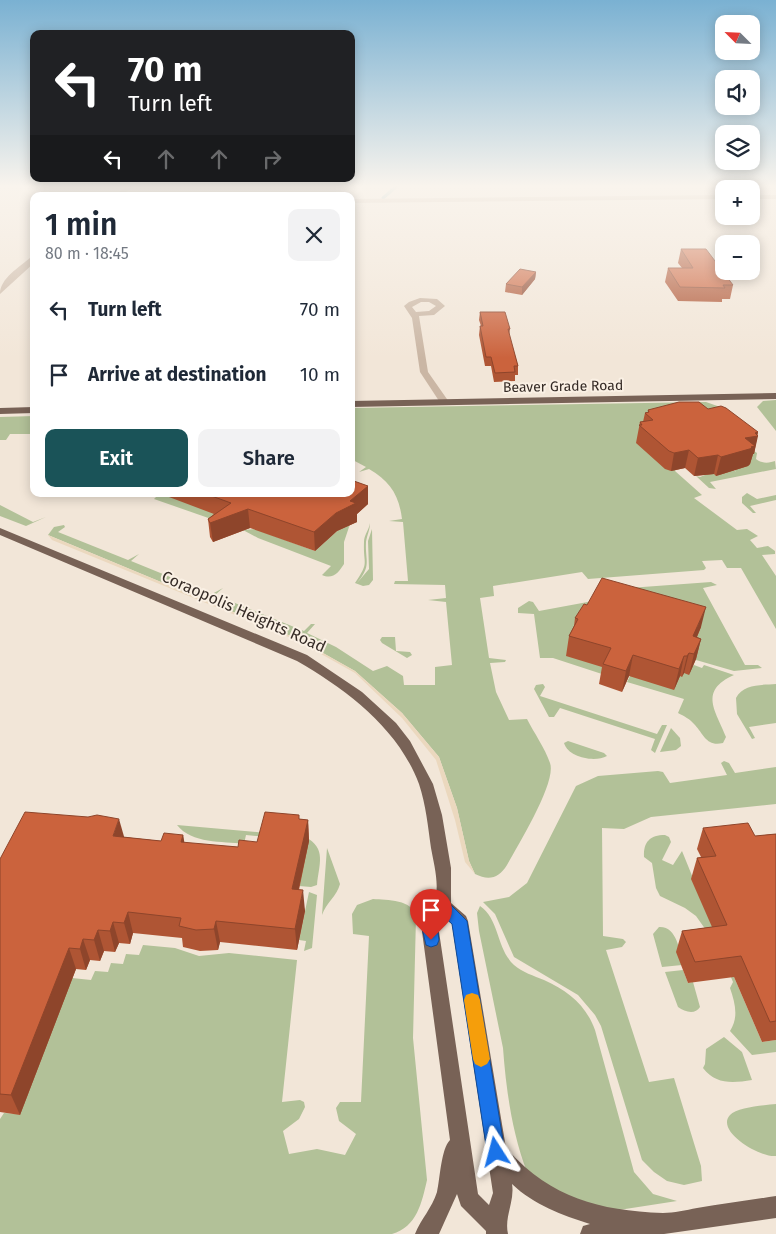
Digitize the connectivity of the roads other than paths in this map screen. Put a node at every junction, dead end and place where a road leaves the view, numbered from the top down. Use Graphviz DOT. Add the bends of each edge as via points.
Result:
graph roads {
  1 [pos="30,262"];
  2 [pos="0,292"];
  3 [pos="415,314"];
  4 [pos="776,396"];
  5 [pos="444,402"];
  6 [pos="355,404"];
  7 [pos="0,410"];
  8 [pos="30,410"];
  9 [pos="0,531"];
  10 [pos="442,905"];
  11 [pos="457,1128"];
  12 [pos="496,1152"];
  13 [pos="776,1207"];
  14 [pos="662,1224"];
  15 [pos="496,1229"];
  16 [pos="426,1234"];
  17 [pos="591,1234"];
  1 -- 2 [label="street"];
  3 -- 5 [label="street" via="424,372"];
  4 -- 5 [label="main road, Beaver Grade Road"];
  5 -- 6 [label="main road, Beaver Grade Road"];
  7 -- 8 [label="main road"];
  9 -- 10 [label="main road, Coraopolis Heights Road" via="277,646 326,671 352,689 403,743 425,784 440,856"];
  10 -- 11 [label="main road" via="429,924"];
  10 -- 12 [label="main road" via="460,921"];
  11 -- 15 [label="main road" via="468,1199"];
  11 -- 16 [label="main road" via="453,1168 443,1204"];
  12 -- 14 [label="main road" via="524,1182 582,1212"];
  12 -- 15 [label="main road" via="502,1193"];
  13 -- 14 [label="main road"];
  14 -- 17 [label="main road"];
}
